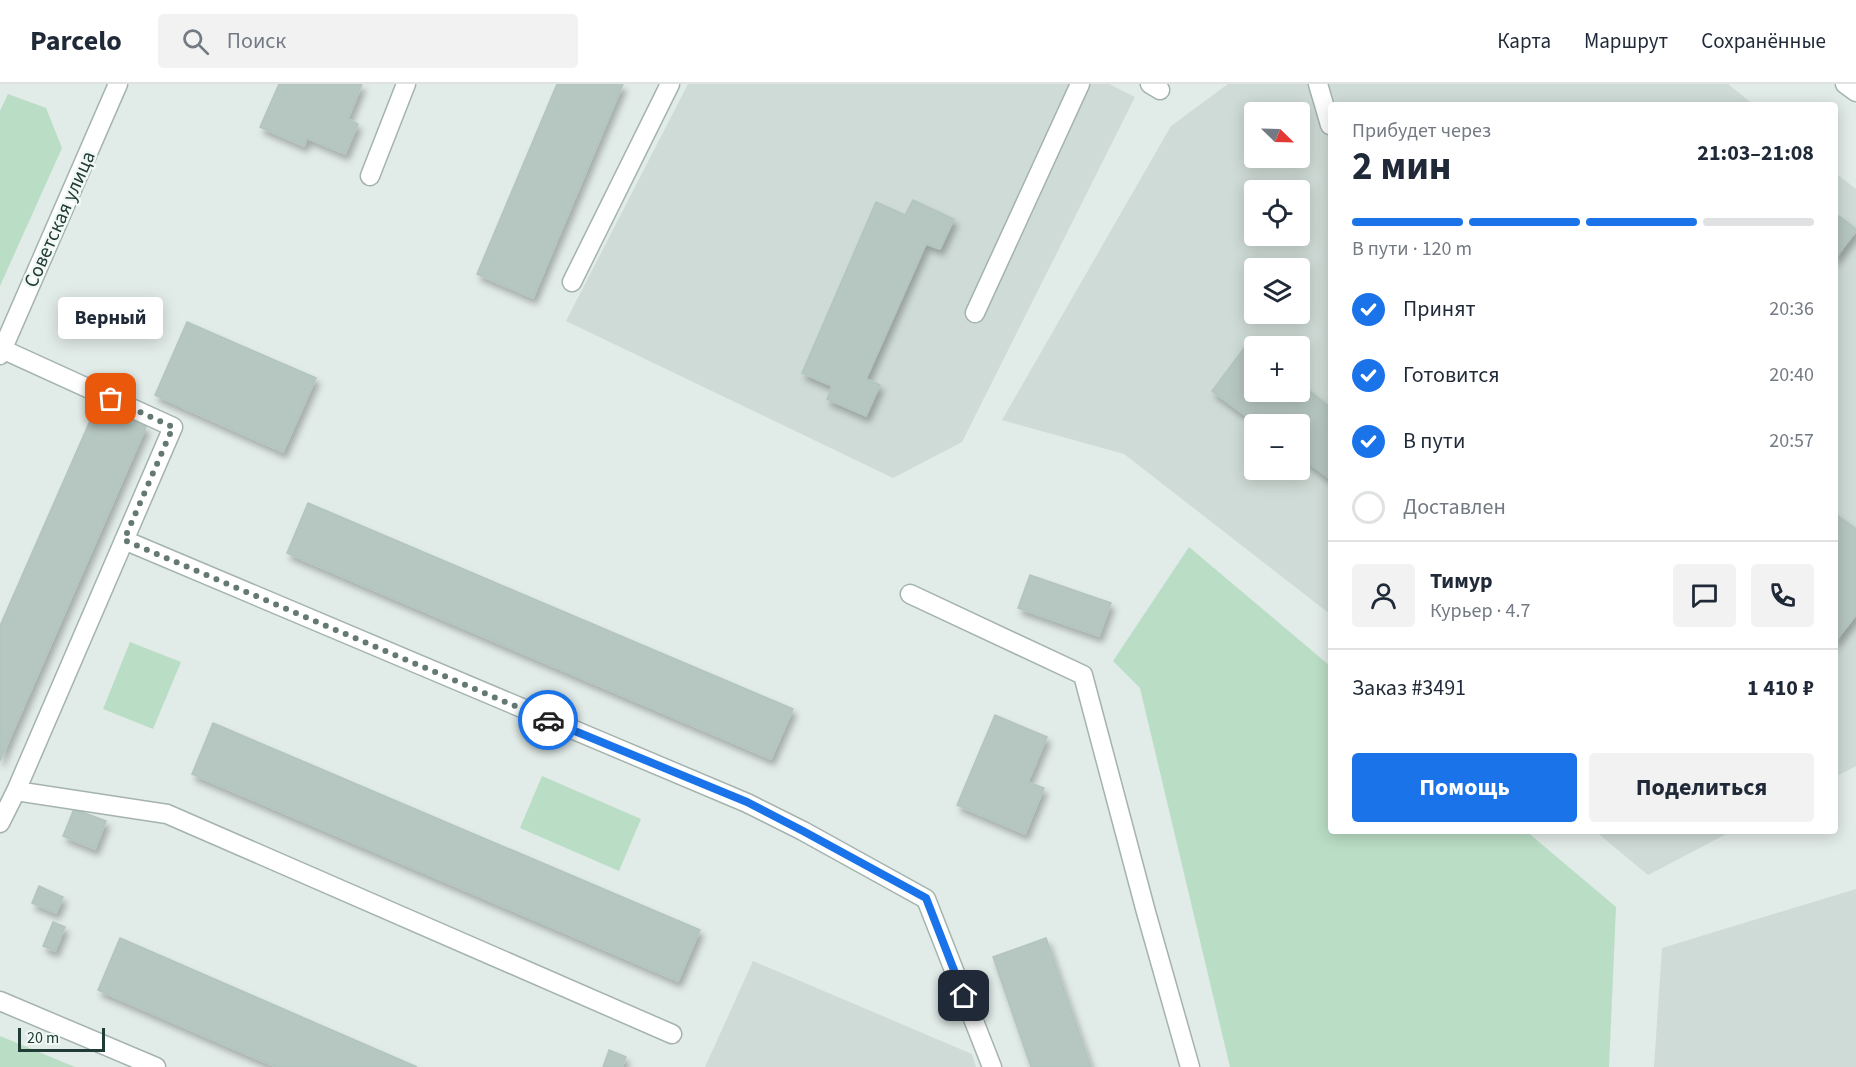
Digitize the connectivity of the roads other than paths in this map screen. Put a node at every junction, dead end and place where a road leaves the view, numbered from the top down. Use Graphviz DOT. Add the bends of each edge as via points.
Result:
graph roads {
  1 [pos="406,84"];
  2 [pos="670,84"];
  3 [pos="1080,84"];
  4 [pos="1318,84"];
  5 [pos="1845,84"];
  6 [pos="113,86"];
  7 [pos="1856,93"];
  8 [pos="1328,118"];
  9 [pos="370,176"];
  10 [pos="572,282"];
  11 [pos="975,313"];
  12 [pos="1,352"];
  13 [pos="124,540"];
  14 [pos="910,594"];
  15 [pos="16,791"];
  16 [pos="0,823"];
  17 [pos="0,1000"];
  18 [pos="672,1034"];
  19 [pos="156,1067"];
  20 [pos="992,1067"];
  21 [pos="1191,1067"];
  1 -- 9 [label="street"];
  2 -- 10 [label="street"];
  3 -- 11 [label="street"];
  4 -- 8 [label="street"];
  5 -- 7 [label="street"];
  6 -- 12 [label="street, Советская улица"];
  12 -- 13 [label="street" via="173,427"];
  13 -- 15 [label="street"];
  13 -- 20 [label="street" via="747,802 926,898"];
  14 -- 21 [label="street" via="1083,675"];
  15 -- 16 [label="street"];
  15 -- 18 [label="street" via="167,814"];
  17 -- 19 [label="street"];
}
